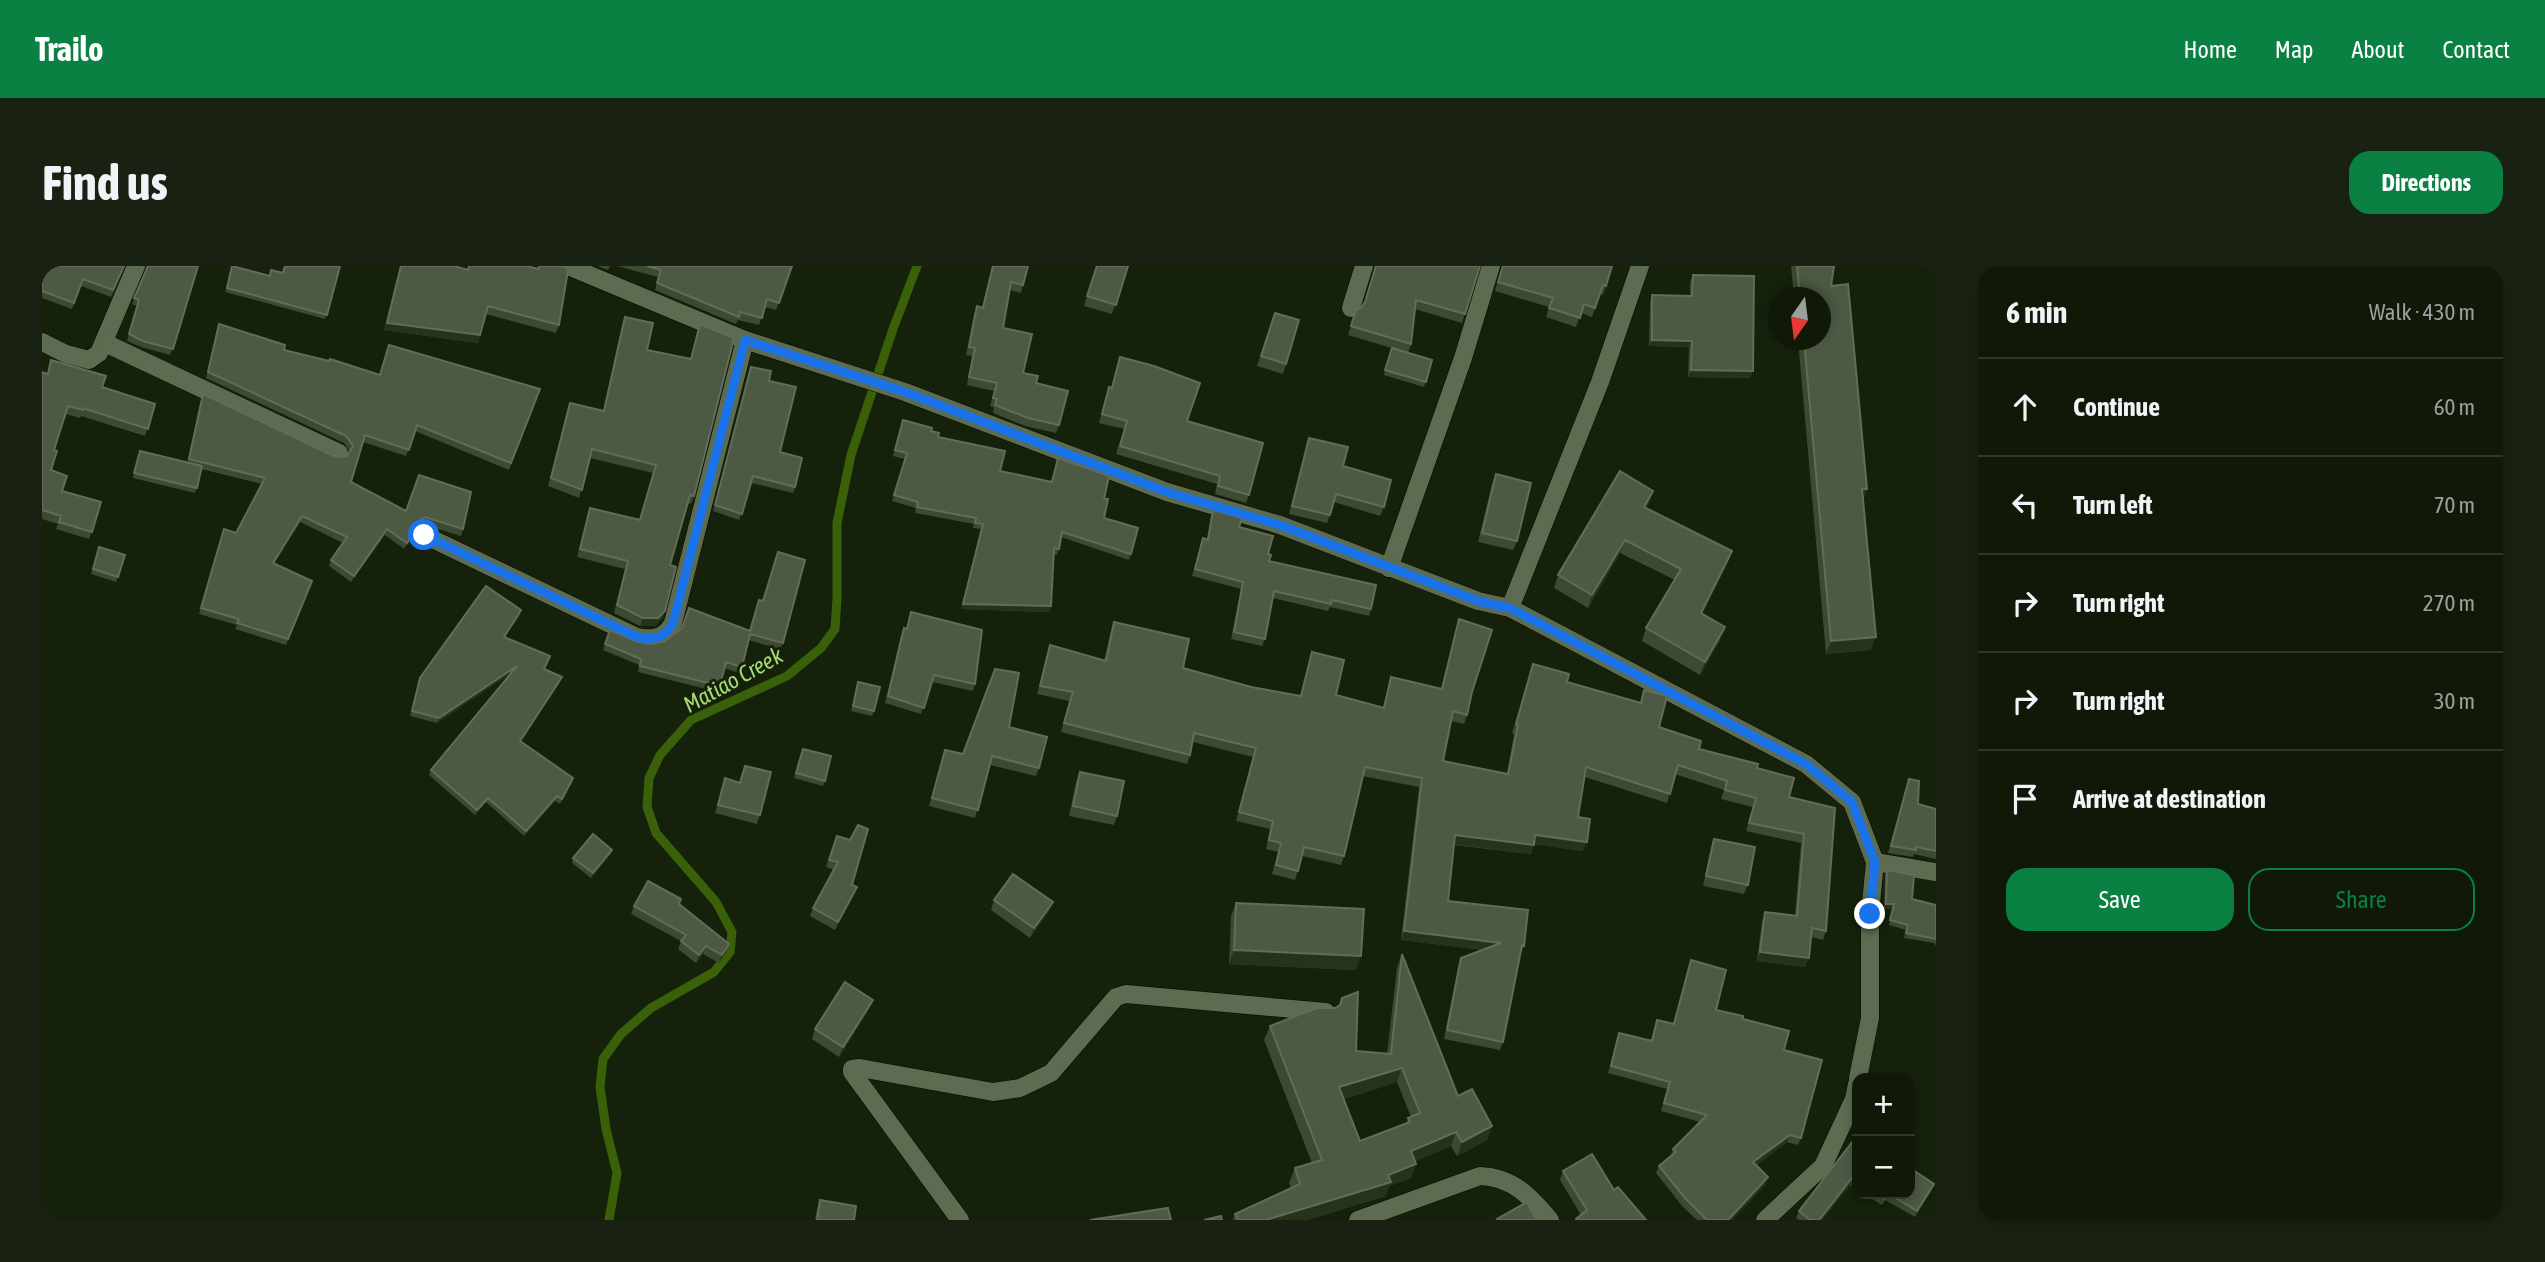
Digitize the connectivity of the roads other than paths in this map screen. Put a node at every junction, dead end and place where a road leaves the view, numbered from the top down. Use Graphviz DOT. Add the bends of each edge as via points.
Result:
graph roads {
  1 [pos="136,266"];
  2 [pos="568,266"];
  3 [pos="1364,266"];
  4 [pos="1490,266"];
  5 [pos="1640,266"];
  6 [pos="1351,308"];
  7 [pos="745,340"];
  8 [pos="42,342"];
  9 [pos="105,343"];
  10 [pos="340,453"];
  11 [pos="424,535"];
  12 [pos="1389,568"];
  13 [pos="1510,608"];
  14 [pos="1875,862"];
  15 [pos="1936,872"];
  16 [pos="1326,1012"];
  17 [pos="1859,1073"];
  18 [pos="1852,1103"];
  19 [pos="960,1220"];
  20 [pos="1358,1220"];
  21 [pos="1550,1220"];
  22 [pos="1765,1220"];
  1 -- 9 [label="street"];
  2 -- 7 [label="street"];
  3 -- 6 [label="street"];
  4 -- 12 [label="street" via="1464,358"];
  5 -- 13 [label="street" via="1600,382"];
  7 -- 11 [label="street" via="673,623 660,638 637,637"];
  7 -- 12 [label="street" via="905,392 1167,492 1280,525"];
  8 -- 9 [label="street" via="66,355 89,360"];
  9 -- 10 [label="street"];
  12 -- 13 [label="street"];
  13 -- 14 [label="street" via="1806,764 1852,802"];
  14 -- 15 [label="street"];
  14 -- 17 [label="street" via="1870,1018"];
  16 -- 19 [label="street" via="1126,994 1116,997 1051,1073 1020,1088 993,1092 852,1069"];
  18 -- 22 [label="street" via="1823,1166"];
  20 -- 21 [label="street" via="1479,1176 1495,1176 1534,1200"];
}
